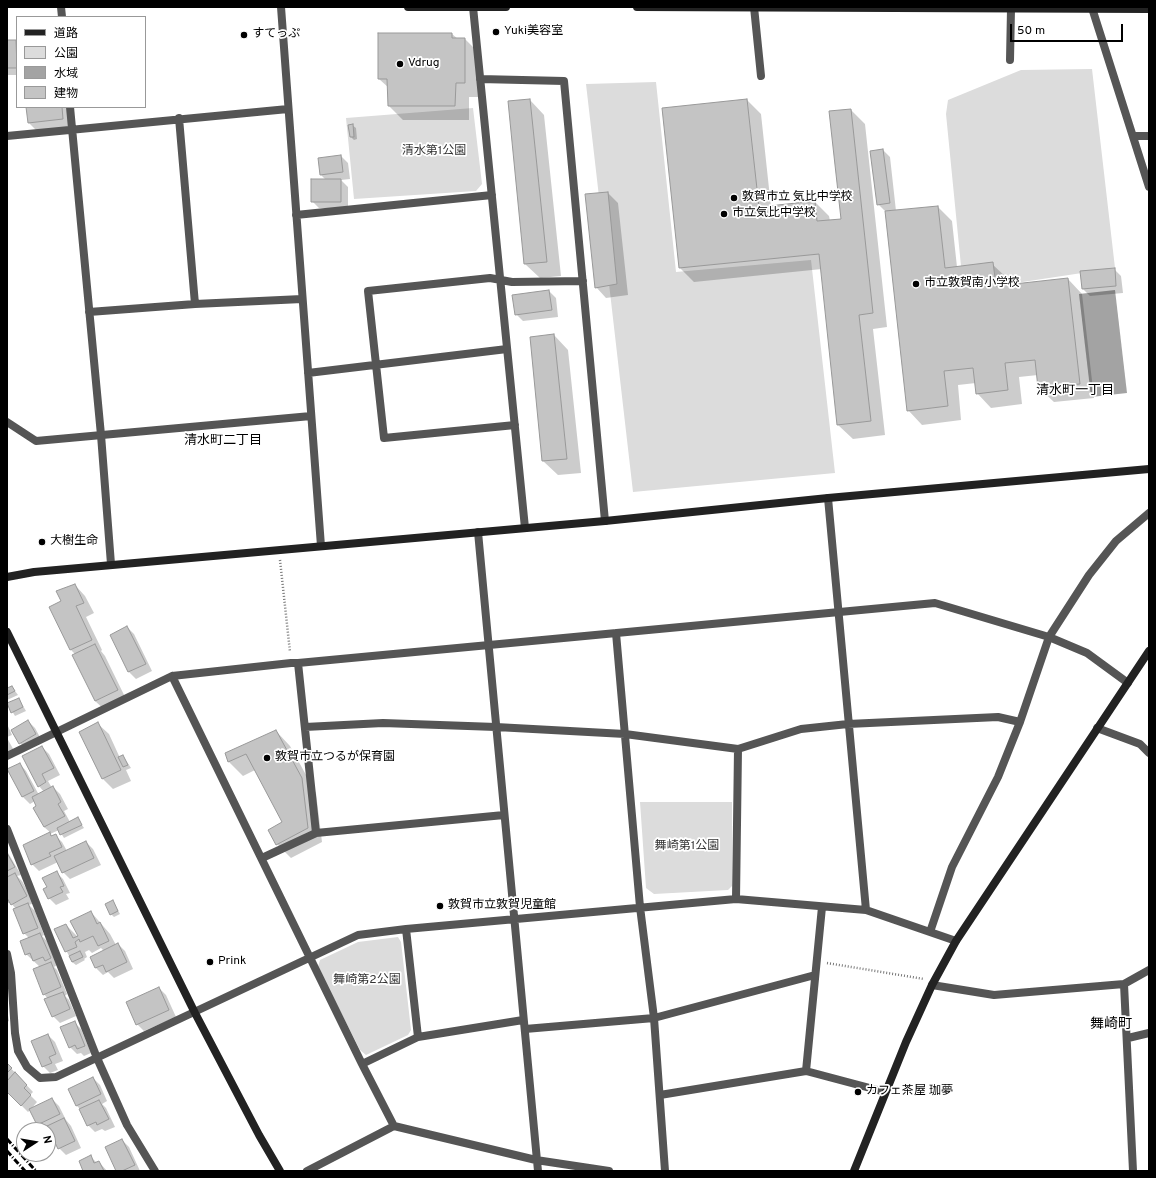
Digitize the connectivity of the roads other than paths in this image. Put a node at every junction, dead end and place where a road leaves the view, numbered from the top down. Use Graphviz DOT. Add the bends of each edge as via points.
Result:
graph roads {
  1 [pos="281,7"];
  2 [pos="408,7"];
  3 [pos="473,7"];
  4 [pos="506,7"];
  5 [pos="637,7"];
  6 [pos="754,7"];
  7 [pos="881,8"];
  8 [pos="1074,8"];
  9 [pos="1092,8"];
  10 [pos="1012,9"];
  11 [pos="1149,9"];
  12 [pos="1010,60"];
  13 [pos="761,76"];
  14 [pos="480,79"];
  15 [pos="70,108"];
  16 [pos="288,109"];
  17 [pos="178,118"];
  18 [pos="72,130"];
  19 [pos="7,136"];
  20 [pos="1133,136"];
  21 [pos="1149,136"];
  22 [pos="1149,187"];
  23 [pos="492,195"];
  24 [pos="296,215"];
  25 [pos="500,280"];
  26 [pos="583,280"];
  27 [pos="302,299"];
  28 [pos="195,304"];
  29 [pos="89,312"];
  30 [pos="507,349"];
  31 [pos="376,365"];
  32 [pos="308,373"];
  33 [pos="311,416"];
  34 [pos="7,422"];
  35 [pos="515,425"];
  36 [pos="102,436"];
  37 [pos="1149,469"];
  38 [pos="828,498"];
  39 [pos="1149,513"];
  40 [pos="605,521"];
  41 [pos="525,528"];
  42 [pos="478,532"];
  43 [pos="321,546"];
  44 [pos="111,564"];
  45 [pos="7,577"];
  46 [pos="838,613"];
  47 [pos="7,632"];
  48 [pos="616,634"];
  49 [pos="1049,637"];
  50 [pos="488,645"];
  51 [pos="1149,651"];
  52 [pos="294,663"];
  53 [pos="172,676"];
  54 [pos="1128,683"];
  55 [pos="1020,722"];
  56 [pos="848,724"];
  57 [pos="305,727"];
  58 [pos="496,727"];
  59 [pos="1097,728"];
  60 [pos="56,731"];
  61 [pos="625,734"];
  62 [pos="738,749"];
  63 [pos="1149,753"];
  64 [pos="7,756"];
  65 [pos="504,815"];
  66 [pos="7,830"];
  67 [pos="316,833"];
  68 [pos="262,858"];
  69 [pos="736,899"];
  70 [pos="640,907"];
  71 [pos="822,907"];
  72 [pos="866,910"];
  73 [pos="514,920"];
  74 [pos="406,929"];
  75 [pos="930,932"];
  76 [pos="956,941"];
  77 [pos="7,954"];
  78 [pos="310,958"];
  79 [pos="1149,970"];
  80 [pos="9,973"];
  81 [pos="815,975"];
  82 [pos="1124,984"];
  83 [pos="932,985"];
  84 [pos="195,1013"];
  85 [pos="654,1018"];
  86 [pos="523,1020"];
  87 [pos="525,1029"];
  88 [pos="1149,1033"];
  89 [pos="418,1037"];
  90 [pos="1128,1038"];
  91 [pos="97,1058"];
  92 [pos="362,1064"];
  93 [pos="806,1071"];
  94 [pos="885,1092"];
  95 [pos="660,1095"];
  96 [pos="394,1126"];
  97 [pos="536,1160"];
  98 [pos="154,1171"];
  99 [pos="280,1171"];
  100 [pos="307,1171"];
  101 [pos="538,1171"];
  102 [pos="609,1171"];
  103 [pos="665,1171"];
  104 [pos="855,1171"];
  105 [pos="1133,1171"];
  1 -- 16 [label="street"];
  2 -- 3 [label="street"];
  3 -- 4 [label="street"];
  3 -- 14 [label="street"];
  5 -- 6 [label="street"];
  6 -- 7 [label="street"];
  6 -- 13 [label="street"];
  7 -- 10 [label="street"];
  8 -- 9 [label="street"];
  8 -- 10 [label="street"];
  9 -- 11 [label="street"];
  9 -- 20 [label="street"];
  10 -- 12 [label="street"];
  14 -- 23 [label="street"];
  14 -- 26 [label="street" via="564,81"];
  15 -- 18 [label="street"];
  16 -- 17 [label="street"];
  16 -- 24 [label="street"];
  17 -- 18 [label="street"];
  17 -- 28 [label="street"];
  18 -- 19 [label="street"];
  18 -- 29 [label="street"];
  20 -- 21 [label="street"];
  20 -- 22 [label="street"];
  23 -- 24 [label="street"];
  23 -- 25 [label="street"];
  24 -- 27 [label="street"];
  25 -- 26 [label="street"];
  25 -- 30 [label="street"];
  25 -- 31 [label="street" via="490,278 368,291"];
  26 -- 40 [label="street"];
  27 -- 28 [label="street"];
  27 -- 32 [label="street"];
  28 -- 29 [label="street"];
  29 -- 36 [label="street"];
  30 -- 31 [label="street"];
  30 -- 35 [label="street"];
  31 -- 32 [label="street"];
  31 -- 35 [label="street" via="384,438"];
  32 -- 33 [label="street"];
  33 -- 36 [label="street"];
  33 -- 43 [label="street"];
  34 -- 36 [label="street" via="36,441"];
  35 -- 41 [label="street"];
  36 -- 44 [label="street"];
  37 -- 38 [label="street"];
  38 -- 40 [label="street"];
  38 -- 46 [label="street"];
  39 -- 49 [label="street" via="1116,541 1089,575"];
  40 -- 41 [label="street"];
  41 -- 42 [label="street"];
  42 -- 43 [label="street"];
  42 -- 50 [label="street"];
  43 -- 44 [label="street"];
  44 -- 45 [label="street"];
  46 -- 48 [label="street"];
  46 -- 49 [label="street" via="935,603"];
  46 -- 56 [label="street"];
  47 -- 60 [label="street"];
  48 -- 50 [label="street"];
  48 -- 61 [label="street"];
  49 -- 54 [label="street" via="1087,653"];
  49 -- 55 [label="street"];
  50 -- 52 [label="street"];
  50 -- 58 [label="street"];
  51 -- 54 [label="street"];
  52 -- 53 [label="street"];
  52 -- 57 [label="street"];
  53 -- 60 [label="street"];
  53 -- 68 [label="street"];
  54 -- 59 [label="street"];
  55 -- 56 [label="street" via="998,717"];
  55 -- 75 [label="street" via="998,777 952,867"];
  56 -- 62 [label="street" via="801,729"];
  56 -- 72 [label="street"];
  57 -- 58 [label="street" via="383,723"];
  57 -- 67 [label="street"];
  58 -- 61 [label="street"];
  58 -- 65 [label="street"];
  59 -- 63 [label="street" via="1140,744"];
  59 -- 76 [label="street"];
  60 -- 64 [label="street"];
  60 -- 84 [label="street"];
  61 -- 62 [label="street"];
  61 -- 70 [label="street"];
  62 -- 69 [label="street"];
  65 -- 67 [label="street"];
  65 -- 73 [label="street"];
  66 -- 91 [label="street"];
  67 -- 68 [label="street"];
  68 -- 78 [label="street"];
  69 -- 70 [label="street"];
  69 -- 71 [label="street"];
  70 -- 73 [label="street"];
  70 -- 85 [label="street"];
  71 -- 72 [label="street"];
  71 -- 81 [label="street"];
  72 -- 75 [label="street"];
  73 -- 74 [label="street"];
  73 -- 86 [label="street"];
  74 -- 78 [label="street" via="358,936"];
  74 -- 89 [label="street"];
  75 -- 76 [label="street"];
  76 -- 83 [label="street"];
  77 -- 80 [label="street"];
  78 -- 84 [label="street"];
  78 -- 92 [label="street"];
  79 -- 82 [label="street"];
  80 -- 91 [label="street" via="18,1051 27,1067 40,1078 56,1077"];
  81 -- 85 [label="street"];
  81 -- 93 [label="street"];
  82 -- 83 [label="street" via="994,995"];
  82 -- 90 [label="street"];
  83 -- 94 [label="street"];
  84 -- 91 [label="street"];
  84 -- 99 [label="street"];
  85 -- 87 [label="street"];
  85 -- 95 [label="street"];
  86 -- 87 [label="street"];
  86 -- 89 [label="street"];
  87 -- 97 [label="street"];
  88 -- 90 [label="street"];
  89 -- 92 [label="street"];
  90 -- 105 [label="street"];
  91 -- 98 [label="street" via="127,1125"];
  92 -- 96 [label="street"];
  93 -- 94 [label="street"];
  93 -- 95 [label="street"];
  94 -- 104 [label="street"];
  95 -- 103 [label="street"];
  96 -- 97 [label="street"];
  96 -- 100 [label="street"];
  97 -- 101 [label="street"];
  97 -- 102 [label="street"];
}
